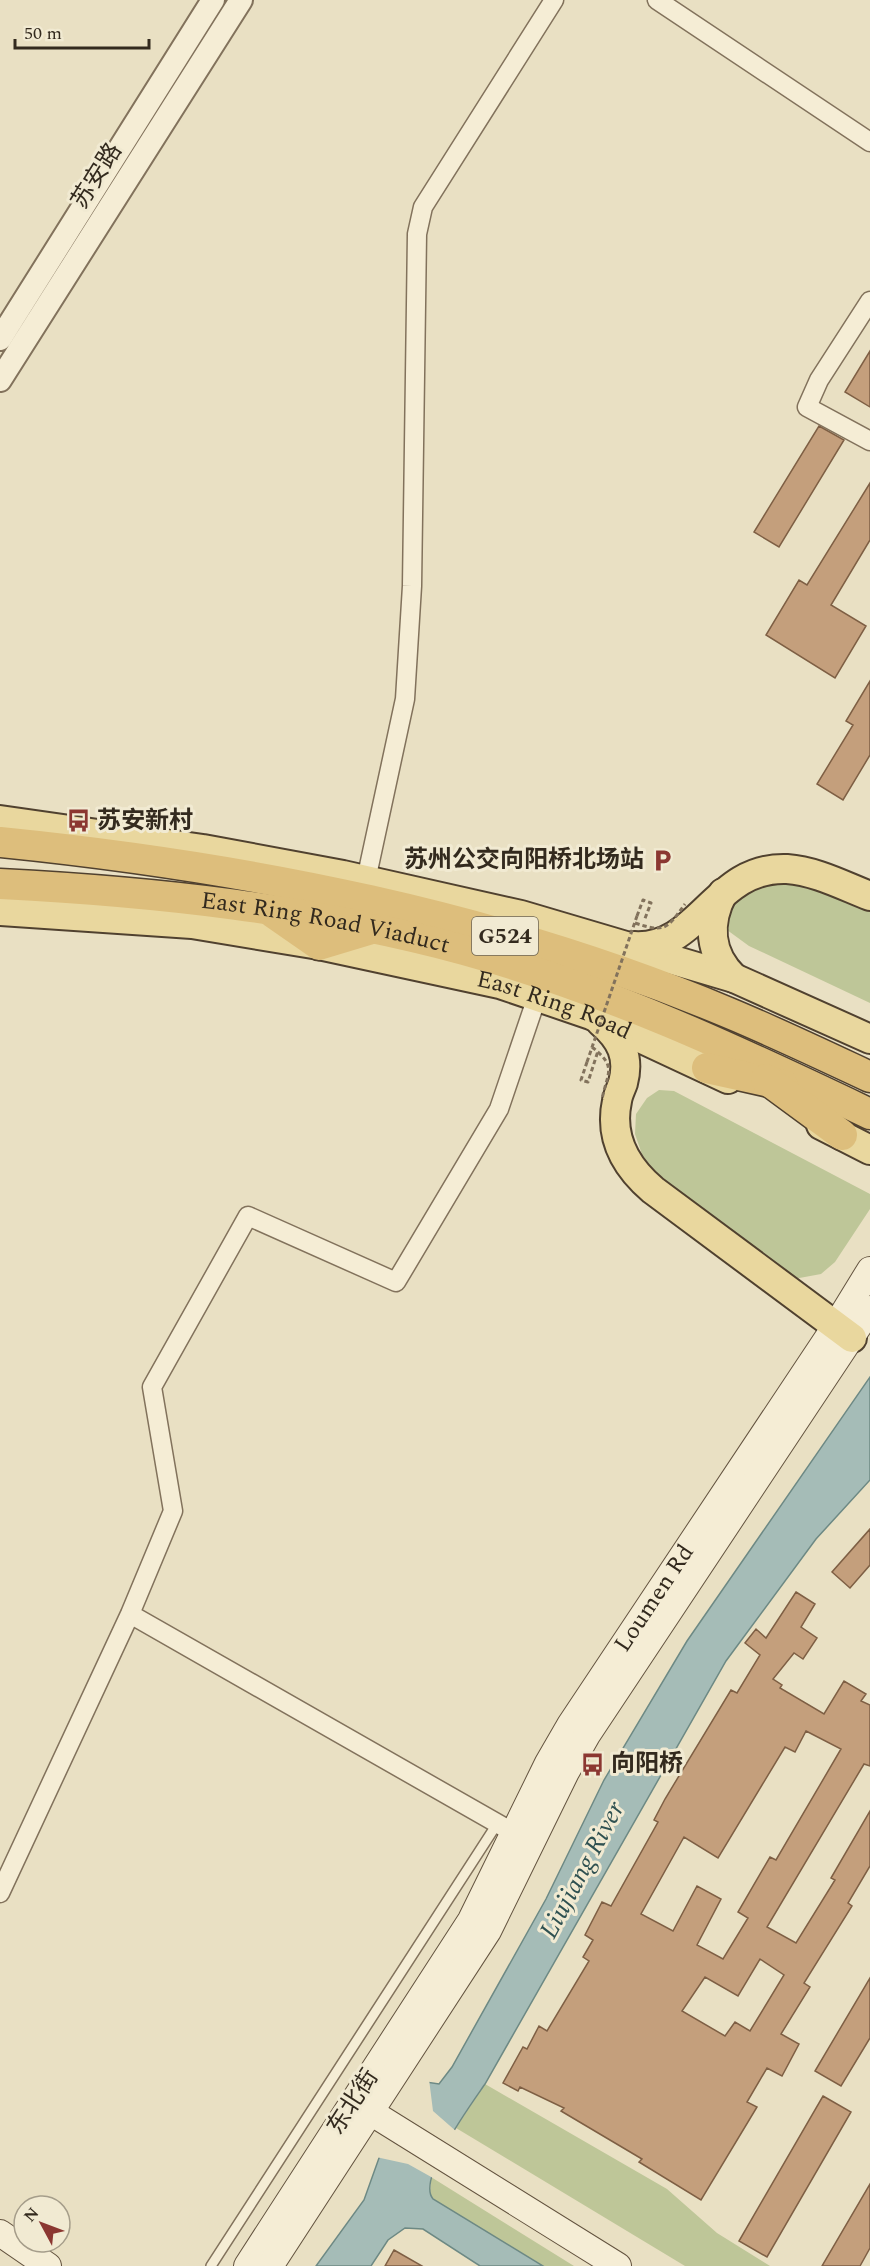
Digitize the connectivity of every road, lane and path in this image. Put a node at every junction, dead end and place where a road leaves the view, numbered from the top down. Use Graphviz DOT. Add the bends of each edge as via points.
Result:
graph roads {
  1 [pos="213,0"];
  2 [pos="240,0"];
  3 [pos="554,0"];
  4 [pos="657,0"];
  5 [pos="870,142"];
  6 [pos="870,301"];
  7 [pos="0,339"];
  8 [pos="0,380"];
  9 [pos="870,441"];
  10 [pos="0,820"];
  11 [pos="0,842"];
  12 [pos="366,880"];
  13 [pos="0,884"];
  14 [pos="724,891"];
  15 [pos="271,895"];
  16 [pos="870,896"];
  17 [pos="685,904"];
  18 [pos="0,911"];
  19 [pos="645,921"];
  20 [pos="375,928"];
  21 [pos="632,934"];
  22 [pos="319,945"];
  23 [pos="734,978"];
  24 [pos="537,997"];
  25 [pos="591,1015"];
  26 [pos="713,1039"];
  27 [pos="870,1039"];
  28 [pos="592,1047"];
  29 [pos="596,1056"];
  30 [pos="707,1068"];
  31 [pos="870,1077"];
  32 [pos="771,1083"];
  33 [pos="612,1093"];
  34 [pos="832,1096"];
  35 [pos="870,1114"];
  36 [pos="842,1135"];
  37 [pos="870,1150"];
  38 [pos="870,1270"];
  39 [pos="870,1309"];
  40 [pos="844,1332"];
  41 [pos="130,1614"];
  42 [pos="515,1833"];
  43 [pos="0,1893"];
  44 [pos="467,1944"];
  45 [pos="362,2107"];
  46 [pos="0,2232"];
  47 [pos="48,2266"];
  48 [pos="211,2266"];
  49 [pos="247,2266"];
  50 [pos="270,2266"];
  51 [pos="618,2266"];
  1 -- 7 [label="street, 苏安路"];
  2 -- 8 [label="street, 苏安路"];
  3 -- 12 [label="street" via="423,207 417,234 412,586 405,699"];
  4 -- 5 [label="street"];
  6 -- 9 [label="street" via="819,380 807,406"];
  10 -- 12 [label="main road" via="203,849"];
  11 -- 15 [label="highway, East Ring Road Viaduct / G524"];
  12 -- 21 [label="main road" via="521,915"];
  13 -- 15 [label="highway, East Ring Road Viaduct / G524"];
  14 -- 16 [label="main road" via="752,874 789,869"];
  14 -- 21 [label="main road" via="668,940 653,945"];
  14 -- 23 [label="main road" via="713,918 712,937 722,964"];
  15 -- 20 [label="highway, East Ring Road Viaduct / G524"];
  15 -- 22 [label="highway"];
  15 -- 31 [label="highway, East Ring Road Viaduct / G524" via="423,913 562,953 729,1012"];
  17 -- 21 [label="path, bridge" via="662,929"];
  18 -- 22 [label="main road, East Ring Road" via="192,924"];
  19 -- 21 [label="path, bridge" via="651,903 643,900"];
  20 -- 22 [label="highway"];
  20 -- 26 [label="highway, East Ring Road Viaduct / G524" via="510,964"];
  21 -- 23 [label="main road"];
  21 -- 28 [label="path, bridge"];
  22 -- 24 [label="main road, East Ring Road" via="500,984"];
  23 -- 27 [label="main road"];
  24 -- 25 [label="main road, East Ring Road"];
  24 -- 41 [label="street" via="499,1109 396,1282 248,1216 152,1387 173,1511"];
  25 -- 30 [label="main road, East Ring Road"];
  25 -- 33 [label="main road" via="610,1030 622,1047 626,1062"];
  26 -- 32 [label="highway"];
  26 -- 34 [label="highway, East Ring Road Viaduct / G524"];
  28 -- 29 [label="path, bridge" via="581,1080 588,1082"];
  28 -- 33 [label="path, bridge" via="607,1058"];
  30 -- 32 [label="highway"];
  30 -- 33 [label="main road" via="676,1062 654,1065 638,1072"];
  30 -- 36 [label="main road, East Ring Road"];
  32 -- 34 [label="highway"];
  32 -- 36 [label="highway"];
  33 -- 40 [label="main road" via="615,1132 635,1173"];
  34 -- 35 [label="highway, East Ring Road Viaduct / G524"];
  36 -- 37 [label="main road, East Ring Road"];
  38 -- 40 [label="main road, Loumen Rd"];
  39 -- 40 [label="main road, Loumen Rd"];
  40 -- 42 [label="main road, Loumen Rd" via="566,1772"];
  41 -- 42 [label="street"];
  41 -- 43 [label="street"];
  42 -- 44 [label="main road, Loumen Rd" via="498,1914"];
  42 -- 48 [label="lane"];
  44 -- 45 [label="main road, 东北街"];
  45 -- 49 [label="main road, 东北街"];
  45 -- 50 [label="main road, 东北街"];
  45 -- 51 [label="main road"];
  46 -- 47 [label="main road"];
}
